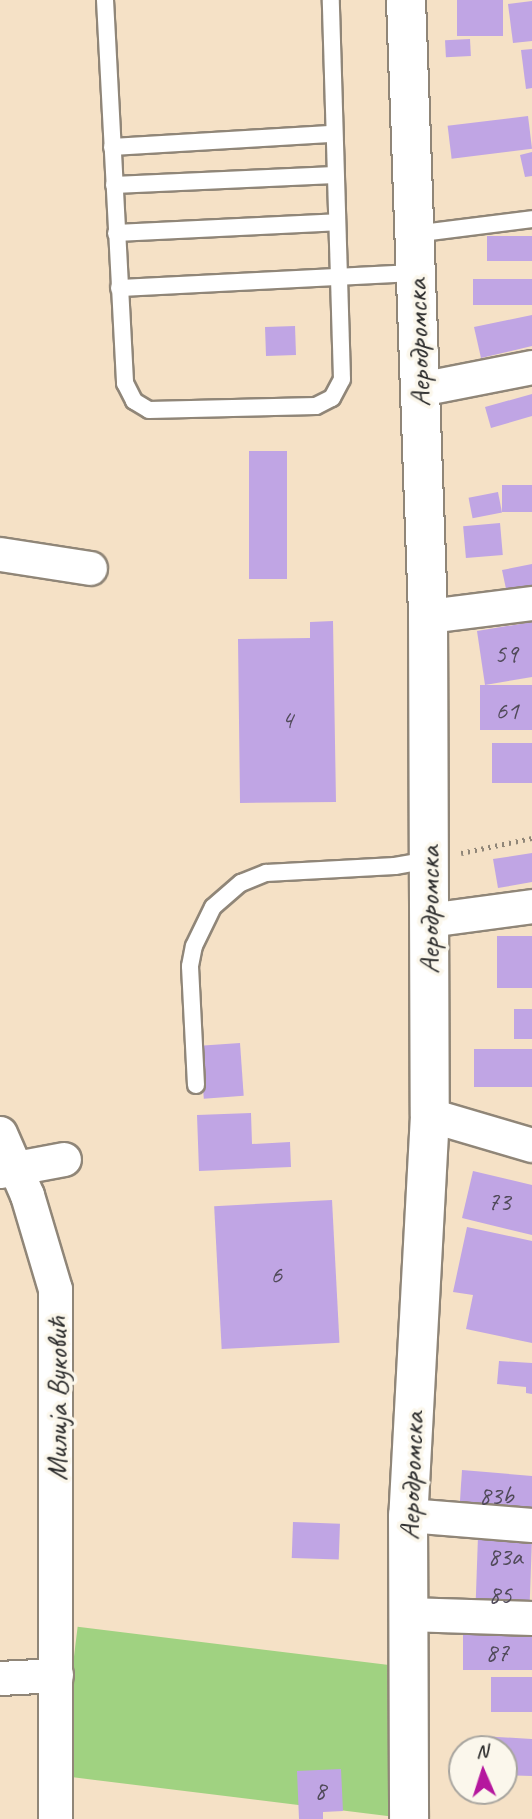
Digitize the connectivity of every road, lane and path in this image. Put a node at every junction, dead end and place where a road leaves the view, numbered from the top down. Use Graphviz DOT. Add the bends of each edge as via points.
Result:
graph roads {
  1 [pos="105,0"];
  2 [pos="331,0"];
  3 [pos="406,0"];
  4 [pos="334,134"];
  5 [pos="112,147"];
  6 [pos="335,175"];
  7 [pos="114,185"];
  8 [pos="532,219"];
  9 [pos="337,222"];
  10 [pos="116,233"];
  11 [pos="414,234"];
  12 [pos="416,273"];
  13 [pos="338,277"];
  14 [pos="119,288"];
  15 [pos="532,367"];
  16 [pos="420,389"];
  17 [pos="0,554"];
  18 [pos="90,568"];
  19 [pos="532,603"];
  20 [pos="428,616"];
  21 [pos="532,838"];
  22 [pos="429,860"];
  23 [pos="532,906"];
  24 [pos="429,919"];
  25 [pos="196,1085"];
  26 [pos="430,1115"];
  27 [pos="0,1133"];
  28 [pos="532,1145"];
  29 [pos="64,1158"];
  30 [pos="8,1168"];
  31 [pos="408,1515"];
  32 [pos="532,1525"];
  33 [pos="408,1614"];
  34 [pos="532,1618"];
  35 [pos="56,1675"];
  36 [pos="0,1678"];
  37 [pos="55,1819"];
  38 [pos="410,1819"];
  1 -- 5 [label="lane"];
  2 -- 4 [label="lane"];
  3 -- 11 [label="street, Аеродромска"];
  4 -- 5 [label="lane"];
  4 -- 6 [label="lane"];
  5 -- 7 [label="lane"];
  6 -- 7 [label="lane"];
  6 -- 9 [label="lane"];
  7 -- 10 [label="lane"];
  8 -- 11 [label="lane"];
  9 -- 10 [label="lane"];
  9 -- 13 [label="lane"];
  10 -- 14 [label="lane"];
  11 -- 12 [label="street, Аеродромска"];
  12 -- 13 [label="lane"];
  12 -- 16 [label="street, Аеродромска"];
  13 -- 14 [label="lane"];
  13 -- 14 [label="lane" via="342,379 332,398 316,406 149,410 134,401 125,383"];
  15 -- 16 [label="street"];
  16 -- 20 [label="street, Аеродромска"];
  17 -- 18 [label="street"];
  19 -- 20 [label="street"];
  20 -- 22 [label="street, Аеродромска"];
  21 -- 22 [label="path"];
  22 -- 24 [label="street, Аеродромска"];
  22 -- 25 [label="lane" via="266,873 241,883 213,908 194,946 191,966"];
  23 -- 24 [label="street"];
  24 -- 26 [label="street, Аеродромска"];
  26 -- 28 [label="street"];
  26 -- 31 [label="street, Аеродромска"];
  27 -- 30 [label="street, Милија Вуковић"];
  29 -- 30 [label="street"];
  30 -- 35 [label="street, Милија Вуковић" via="55,1289"];
  31 -- 32 [label="street"];
  31 -- 33 [label="street, Аеродромска"];
  33 -- 34 [label="street"];
  33 -- 38 [label="street, Аеродромска"];
  35 -- 36 [label="street"];
  35 -- 37 [label="street, Милија Вуковић"];
}
